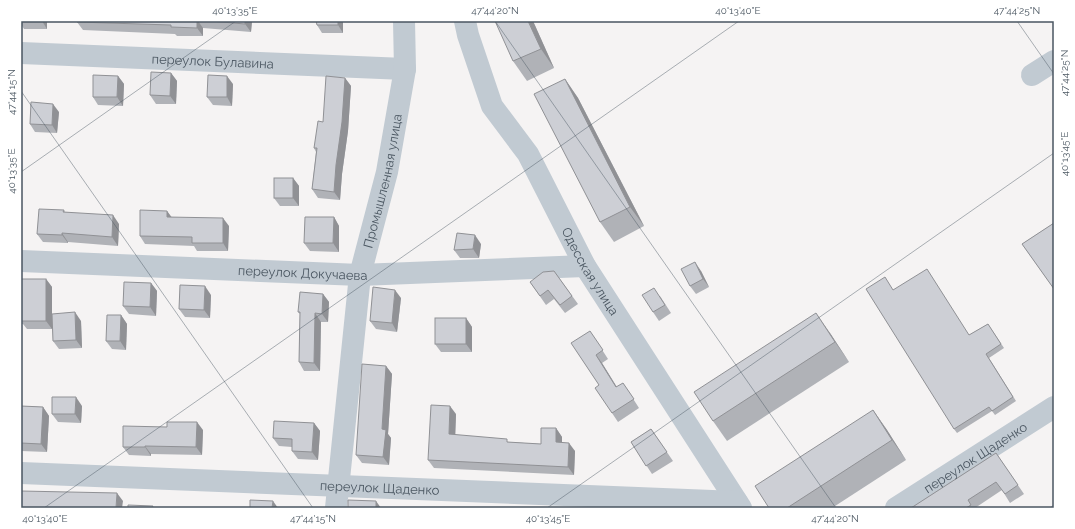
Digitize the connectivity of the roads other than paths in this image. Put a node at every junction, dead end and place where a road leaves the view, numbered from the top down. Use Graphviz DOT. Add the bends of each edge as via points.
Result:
graph roads {
  1 [pos="404,21"];
  2 [pos="465,21"];
  3 [pos="21,53"];
  4 [pos="1054,61"];
  5 [pos="405,69"];
  6 [pos="1032,75"];
  7 [pos="21,261"];
  8 [pos="585,266"];
  9 [pos="360,276"];
  10 [pos="1054,408"];
  11 [pos="21,473"];
  12 [pos="338,485"];
  13 [pos="739,505"];
  14 [pos="336,508"];
  15 [pos="896,508"];
  1 -- 5 [label="street, Промышленная улица"];
  2 -- 8 [label="street, Одесская улица" via="492,106 528,154"];
  3 -- 5 [label="street, переулок Булавина"];
  4 -- 6 [label="street"];
  5 -- 9 [label="street, Промышленная улица" via="387,172"];
  7 -- 9 [label="street, переулок Докучаева"];
  8 -- 9 [label="street, переулок Докучаева"];
  8 -- 13 [label="street, Одесская улица"];
  9 -- 12 [label="street, Промышленная улица"];
  10 -- 15 [label="street, переулок Щаденко"];
  11 -- 12 [label="street, переулок Щаденко"];
  12 -- 13 [label="street, переулок Щаденко"];
  12 -- 14 [label="street, Промышленная улица"];
}
